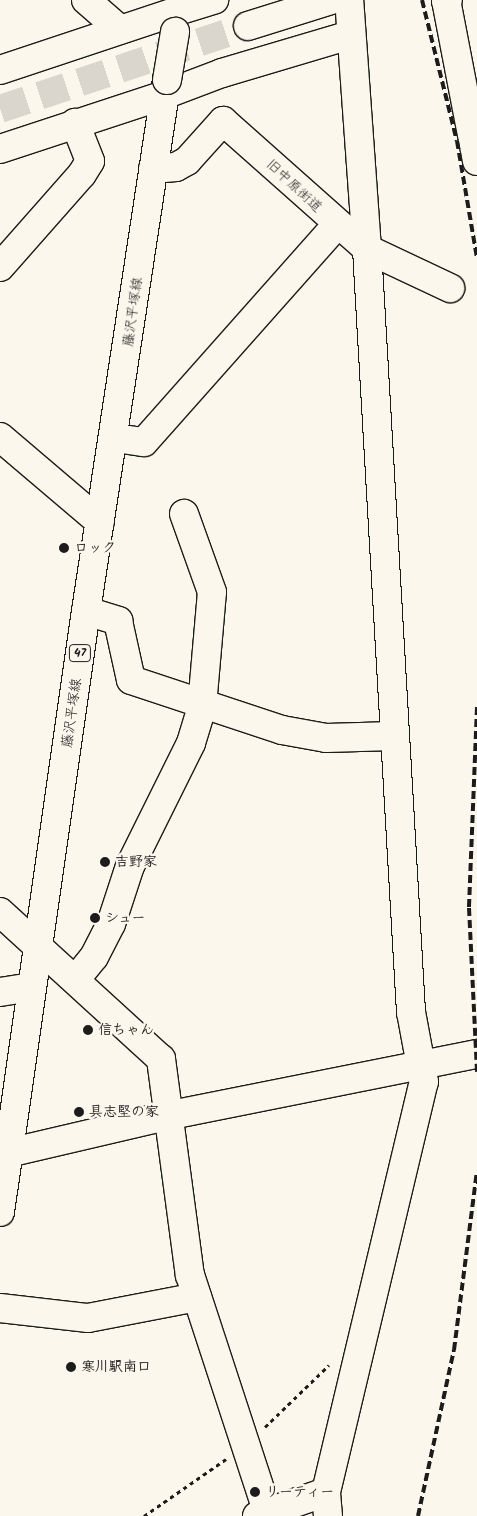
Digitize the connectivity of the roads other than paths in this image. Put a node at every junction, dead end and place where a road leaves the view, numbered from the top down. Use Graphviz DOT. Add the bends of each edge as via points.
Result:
graph roads {
  1 [pos="86,0"];
  2 [pos="214,0"];
  3 [pos="331,0"];
  4 [pos="349,0"];
  5 [pos="447,0"];
  6 [pos="177,14"];
  7 [pos="248,26"];
  8 [pos="118,28"];
  9 [pos="350,35"];
  10 [pos="0,70"];
  11 [pos="468,70"];
  12 [pos="165,87"];
  13 [pos="75,123"];
  14 [pos="0,148"];
  15 [pos="477,161"];
  16 [pos="153,168"];
  17 [pos="337,225"];
  18 [pos="367,249"];
  19 [pos="0,267"];
  20 [pos="450,288"];
  21 [pos="115,438"];
  22 [pos="3,445"];
  23 [pos="184,514"];
  24 [pos="100,522"];
  25 [pos="86,611"];
  26 [pos="202,706"];
  27 [pos="394,736"];
  28 [pos="0,912"];
  29 [pos="39,946"];
  30 [pos="76,979"];
  31 [pos="32,987"];
  32 [pos="0,992"];
  33 [pos="477,1054"];
  34 [pos="421,1065"];
  35 [pos="171,1115"];
  36 [pos="4,1154"];
  37 [pos="0,1212"];
  38 [pos="197,1297"];
  39 [pos="0,1308"];
  40 [pos="327,1504"];
  41 [pos="262,1514"];
  1 -- 8 [label="street"];
  2 -- 6 [label="street"];
  3 -- 7 [label="street"];
  4 -- 9 [label="street"];
  5 -- 11 [label="street"];
  6 -- 8 [label="street"];
  6 -- 12 [label="street, 47, bridge"];
  8 -- 10 [label="street"];
  9 -- 12 [label="street"];
  9 -- 18 [label="street"];
  11 -- 15 [label="street"];
  12 -- 13 [label="street"];
  12 -- 16 [label="street, 藤沢平塚線 / 47"];
  13 -- 14 [label="street"];
  13 -- 19 [label="street" via="90,161"];
  16 -- 17 [label="street, 旧中原街道" via="176,167 187,161 223,121"];
  16 -- 21 [label="street, 藤沢平塚線 / 47"];
  17 -- 18 [label="street, 旧中原街道"];
  17 -- 21 [label="street" via="144,442"];
  18 -- 20 [label="street, 旧中原街道"];
  18 -- 27 [label="street"];
  21 -- 24 [label="street, 藤沢平塚線 / 47"];
  22 -- 24 [label="street"];
  23 -- 26 [label="street" via="212,592"];
  24 -- 25 [label="street, 藤沢平塚線 / 47"];
  25 -- 26 [label="street" via="118,621 131,680"];
  25 -- 29 [label="street, 藤沢平塚線 / 47"];
  26 -- 27 [label="street" via="282,730 326,738"];
  26 -- 30 [label="street" via="192,743 130,866 111,924 94,957"];
  27 -- 34 [label="street" via="411,1012"];
  28 -- 29 [label="street"];
  29 -- 30 [label="street"];
  29 -- 31 [label="street, 藤沢平塚線 / 47"];
  30 -- 35 [label="street" via="161,1060"];
  31 -- 32 [label="street"];
  31 -- 36 [label="street, 藤沢平塚線 / 47"];
  33 -- 34 [label="street"];
  34 -- 35 [label="street"];
  34 -- 40 [label="street" via="424,1082 421,1100"];
  35 -- 36 [label="street"];
  35 -- 38 [label="street" via="190,1275"];
  36 -- 37 [label="street, 藤沢平塚線 / 47"];
  38 -- 39 [label="street" via="88,1318"];
  38 -- 41 [label="street"];
  40 -- 41 [label="street"];
}
